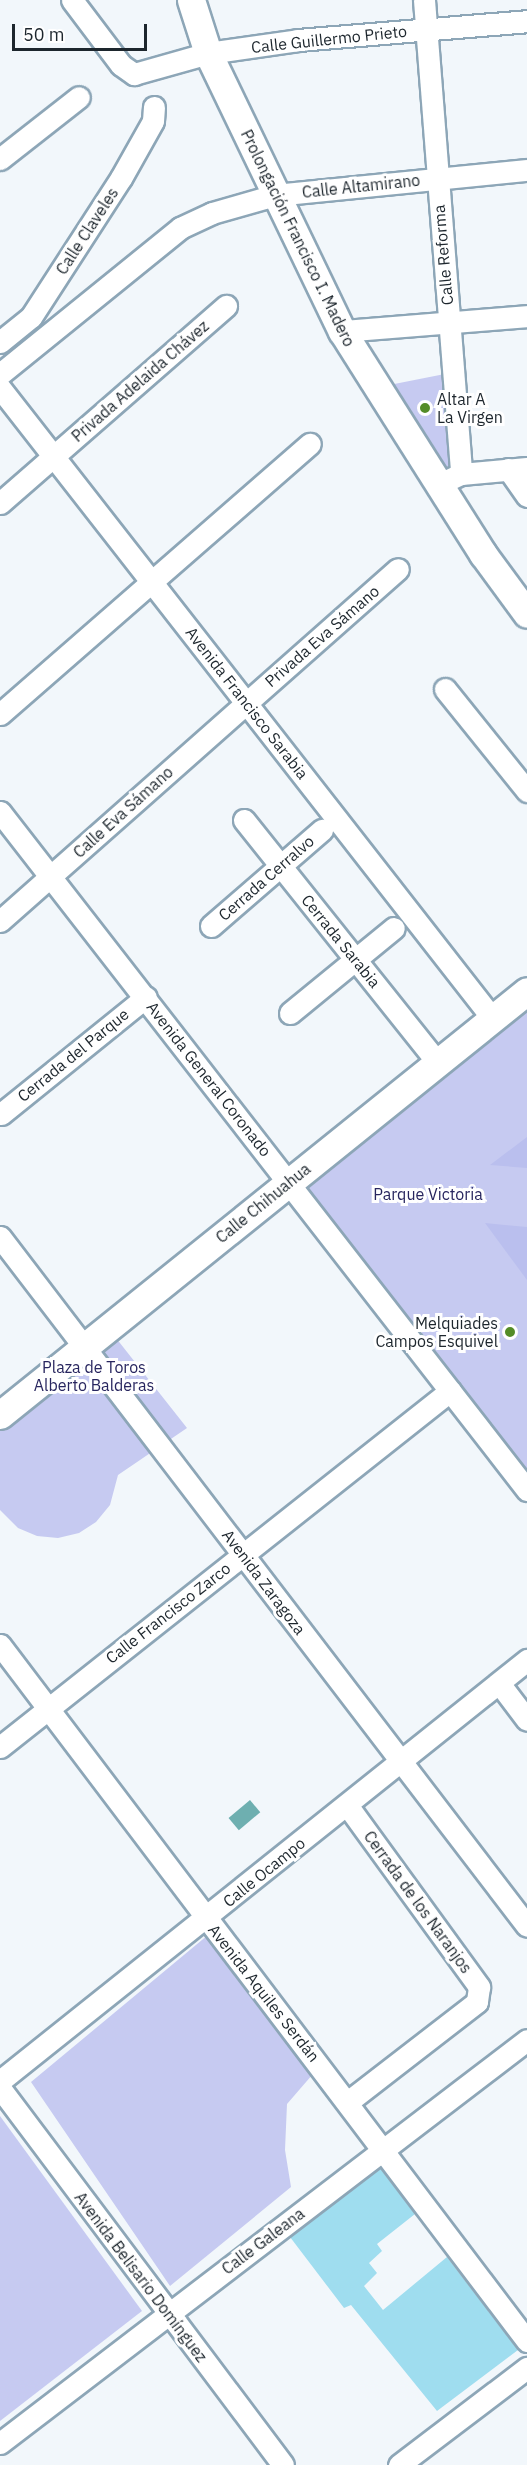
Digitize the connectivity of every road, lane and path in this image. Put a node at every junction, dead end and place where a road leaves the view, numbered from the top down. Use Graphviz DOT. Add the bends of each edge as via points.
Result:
graph roads {
  1 [pos="72,0"];
  2 [pos="192,0"];
  3 [pos="424,0"];
  4 [pos="527,21"];
  5 [pos="426,29"];
  6 [pos="208,53"];
  7 [pos="79,97"];
  8 [pos="154,107"];
  9 [pos="0,159"];
  10 [pos="527,170"];
  11 [pos="437,179"];
  12 [pos="275,195"];
  13 [pos="226,306"];
  14 [pos="527,316"];
  15 [pos="449,321"];
  16 [pos="342,331"];
  17 [pos="0,342"];
  18 [pos="0,374"];
  19 [pos="0,388"];
  20 [pos="310,444"];
  21 [pos="54,456"];
  22 [pos="518,468"];
  23 [pos="450,479"];
  24 [pos="527,496"];
  25 [pos="0,503"];
  26 [pos="398,569"];
  27 [pos="151,581"];
  28 [pos="527,614"];
  29 [pos="445,689"];
  30 [pos="246,703"];
  31 [pos="0,714"];
  32 [pos="527,791"];
  33 [pos="0,812"];
  34 [pos="244,820"];
  35 [pos="322,830"];
  36 [pos="280,866"];
  37 [pos="51,876"];
  38 [pos="0,921"];
  39 [pos="211,926"];
  40 [pos="394,928"];
  41 [pos="356,960"];
  42 [pos="527,991"];
  43 [pos="146,997"];
  44 [pos="290,1013"];
  45 [pos="493,1019"];
  46 [pos="438,1063"];
  47 [pos="1,1114"];
  48 [pos="288,1182"];
  49 [pos="0,1237"];
  50 [pos="85,1347"];
  51 [pos="450,1391"];
  52 [pos="0,1415"];
  53 [pos="527,1490"];
  54 [pos="243,1554"];
  55 [pos="0,1645"];
  56 [pos="527,1660"];
  57 [pos="499,1683"];
  58 [pos="48,1709"];
  59 [pos="527,1720"];
  60 [pos="0,1747"];
  61 [pos="400,1761"];
  62 [pos="346,1805"];
  63 [pos="206,1919"];
  64 [pos="527,1926"];
  65 [pos="527,2040"];
  66 [pos="0,2082"];
  67 [pos="0,2088"];
  68 [pos="349,2101"];
  69 [pos="384,2149"];
  70 [pos="169,2314"];
  71 [pos="527,2341"];
  72 [pos="527,2368"];
  73 [pos="0,2443"];
  74 [pos="283,2465"];
  75 [pos="399,2465"];
  1 -- 6 [label="street, Calle Guillermo Prieto" via="121,65 134,74"];
  2 -- 6 [label="main road, Prolongación Francisco I. Madero"];
  3 -- 5 [label="street, Calle Reforma"];
  4 -- 5 [label="street, Calle Guillermo Prieto"];
  5 -- 6 [label="street, Calle Guillermo Prieto" via="298,40"];
  5 -- 11 [label="street, Calle Reforma"];
  6 -- 12 [label="main road, Prolongación Francisco I. Madero"];
  7 -- 9 [label="street"];
  8 -- 17 [label="street, Calle Claveles" via="150,127 121,178 31,317"];
  10 -- 11 [label="street, Calle Altamirano"];
  11 -- 12 [label="street, Calle Altamirano"];
  11 -- 15 [label="street, Calle Reforma"];
  12 -- 16 [label="main road, Prolongación Francisco I. Madero"];
  12 -- 18 [label="street, Calle Altamirano" via="212,213 180,228"];
  13 -- 21 [label="street, Privada Adelaida Chávez"];
  14 -- 15 [label="street"];
  15 -- 16 [label="street"];
  15 -- 23 [label="street, Calle Reforma"];
  16 -- 23 [label="main road, Prolongación Francisco I. Madero"];
  19 -- 21 [label="street, Avenida Francisco Sarabia"];
  20 -- 27 [label="street"];
  21 -- 25 [label="street, Privada Adelaida Chávez"];
  21 -- 27 [label="street, Avenida Francisco Sarabia"];
  22 -- 23 [label="street"];
  22 -- 24 [label="street"];
  23 -- 28 [label="main road, Prolongación Francisco I. Madero"];
  26 -- 30 [label="street, Privada Eva Sámano"];
  27 -- 30 [label="street, Avenida Francisco Sarabia"];
  27 -- 31 [label="street"];
  29 -- 32 [label="street"];
  30 -- 37 [label="street, Calle Eva Sámano"];
  30 -- 45 [label="street, Avenida Francisco Sarabia"];
  33 -- 37 [label="street, Avenida General Coronado"];
  34 -- 36 [label="street, Cerrada Sarabia"];
  35 -- 36 [label="street, Cerrada Cerralvo"];
  36 -- 39 [label="street, Cerrada Cerralvo"];
  36 -- 41 [label="street, Cerrada Sarabia"];
  37 -- 38 [label="street, Calle Eva Sámano"];
  37 -- 43 [label="street, Avenida General Coronado"];
  40 -- 41 [label="street"];
  41 -- 44 [label="street"];
  41 -- 46 [label="street, Cerrada Sarabia"];
  42 -- 45 [label="main road, Calle Chihuahua"];
  43 -- 47 [label="street, Cerrada del Parque"];
  43 -- 48 [label="street, Avenida General Coronado"];
  45 -- 46 [label="main road, Calle Chihuahua"];
  46 -- 48 [label="main road, Calle Chihuahua"];
  48 -- 50 [label="main road, Calle Chihuahua"];
  48 -- 51 [label="street, Avenida General Coronado"];
  49 -- 50 [label="street, Avenida Zaragoza"];
  50 -- 52 [label="main road, Calle Chihuahua"];
  50 -- 54 [label="street, Avenida Zaragoza"];
  51 -- 53 [label="street, Avenida General Coronado"];
  51 -- 54 [label="street, Calle Francisco Zarco"];
  54 -- 58 [label="street, Calle Francisco Zarco"];
  54 -- 61 [label="street, Avenida Zaragoza"];
  55 -- 58 [label="street, Avenida Aquiles Serdán"];
  56 -- 57 [label="street, Calle Ocampo"];
  57 -- 59 [label="street"];
  57 -- 61 [label="street, Calle Ocampo"];
  58 -- 60 [label="street, Calle Francisco Zarco"];
  58 -- 63 [label="street, Avenida Aquiles Serdán"];
  61 -- 62 [label="street, Calle Ocampo"];
  61 -- 64 [label="street, Avenida Zaragoza"];
  62 -- 63 [label="street, Calle Ocampo"];
  62 -- 68 [label="street, Cerrada de los Naranjos" via="479,1987 477,2002"];
  63 -- 66 [label="street, Calle Ocampo"];
  63 -- 68 [label="street, Avenida Aquiles Serdán"];
  65 -- 69 [label="street, Calle Galeana"];
  67 -- 70 [label="street, Avenida Belisario Domínguez"];
  68 -- 69 [label="street, Avenida Aquiles Serdán"];
  69 -- 70 [label="street, Calle Galeana"];
  69 -- 71 [label="street, Avenida Aquiles Serdán"];
  70 -- 73 [label="street, Calle Galeana"];
  70 -- 74 [label="street, Avenida Belisario Domínguez"];
  72 -- 75 [label="street"];
}
